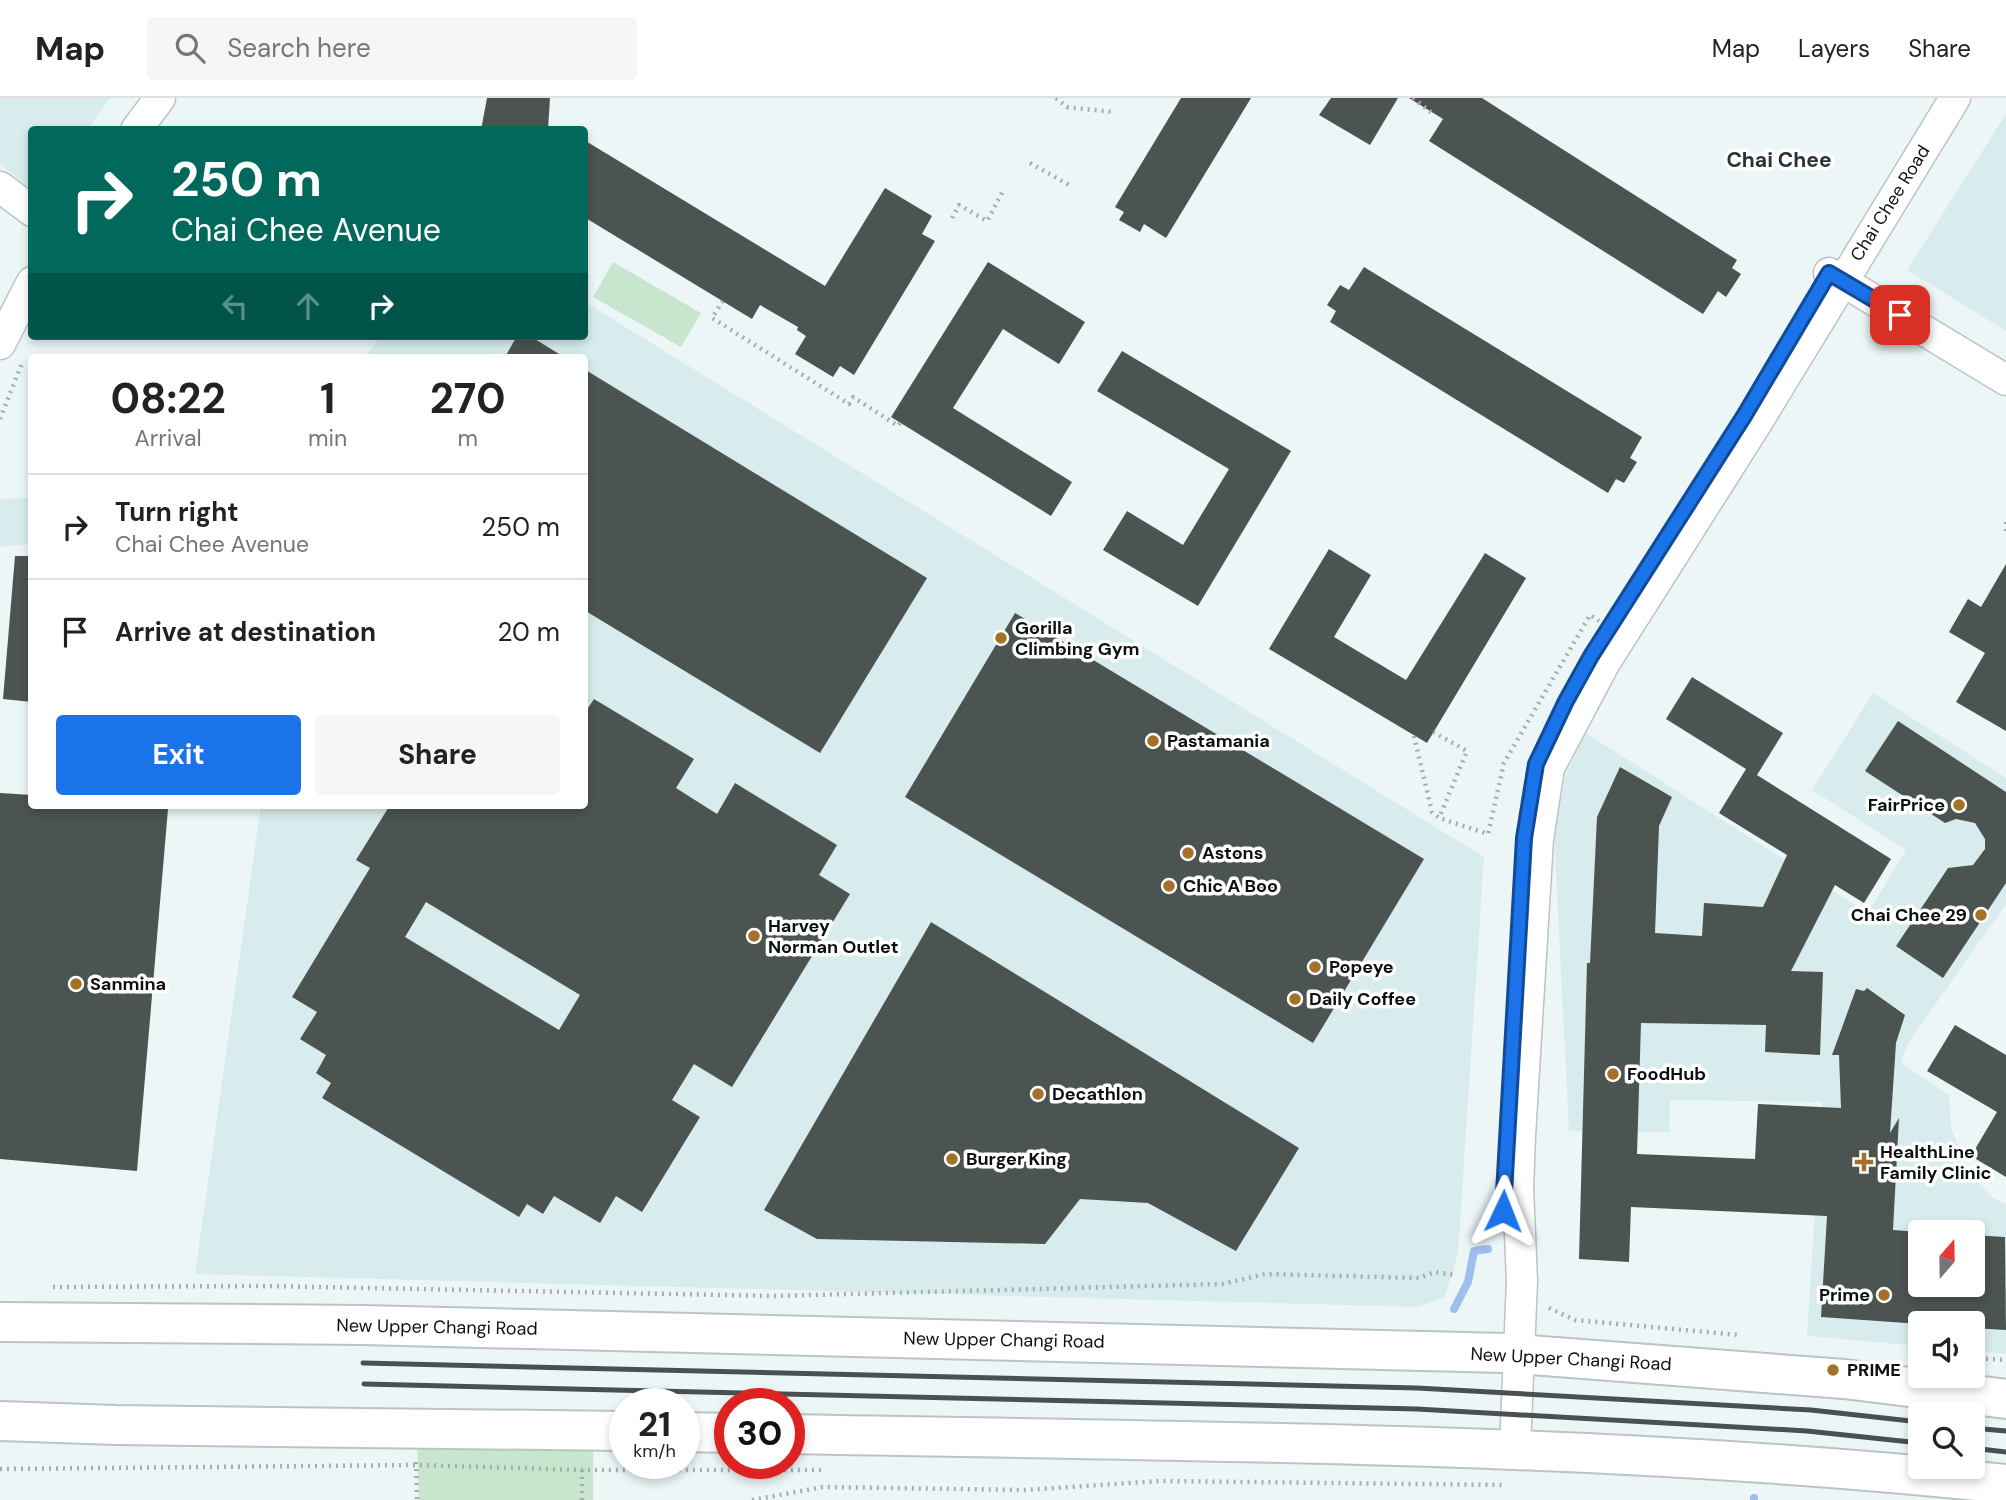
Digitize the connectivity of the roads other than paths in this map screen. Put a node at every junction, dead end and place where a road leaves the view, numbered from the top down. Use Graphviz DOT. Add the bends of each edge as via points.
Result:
graph roads {
  1 [pos="160,98"];
  2 [pos="1938,98"];
  3 [pos="1955,98"];
  4 [pos="139,126"];
  5 [pos="0,187"];
  6 [pos="28,208"];
  7 [pos="1835,276"];
  8 [pos="28,296"];
  9 [pos="11,353"];
  10 [pos="2006,380"];
  11 [pos="0,1322"];
  12 [pos="1512,1354"];
  13 [pos="2006,1399"];
  14 [pos="0,1421"];
  15 [pos="609,1431"];
  16 [pos="805,1434"];
  17 [pos="1508,1448"];
  18 [pos="2006,1484"];
  1 -- 4 [label="street"];
  2 -- 7 [label="street, Chai Chee Road"];
  3 -- 7 [label="street, Chai Chee Road"];
  5 -- 6 [label="street"];
  7 -- 10 [label="street"];
  7 -- 12 [label="street, Chai Chee Road" via="1591,656 1536,764 1524,838 1503,1187"];
  8 -- 9 [label="street"];
  11 -- 12 [label="main road, New Upper Changi Road" via="362,1325"];
  12 -- 13 [label="main road, New Upper Changi Road" via="1844,1379"];
  12 -- 17 [label="street, Chai Chee Road"];
  14 -- 15 [label="main road"];
  16 -- 17 [label="main road"];
  17 -- 18 [label="main road" via="1857,1468"];
}
